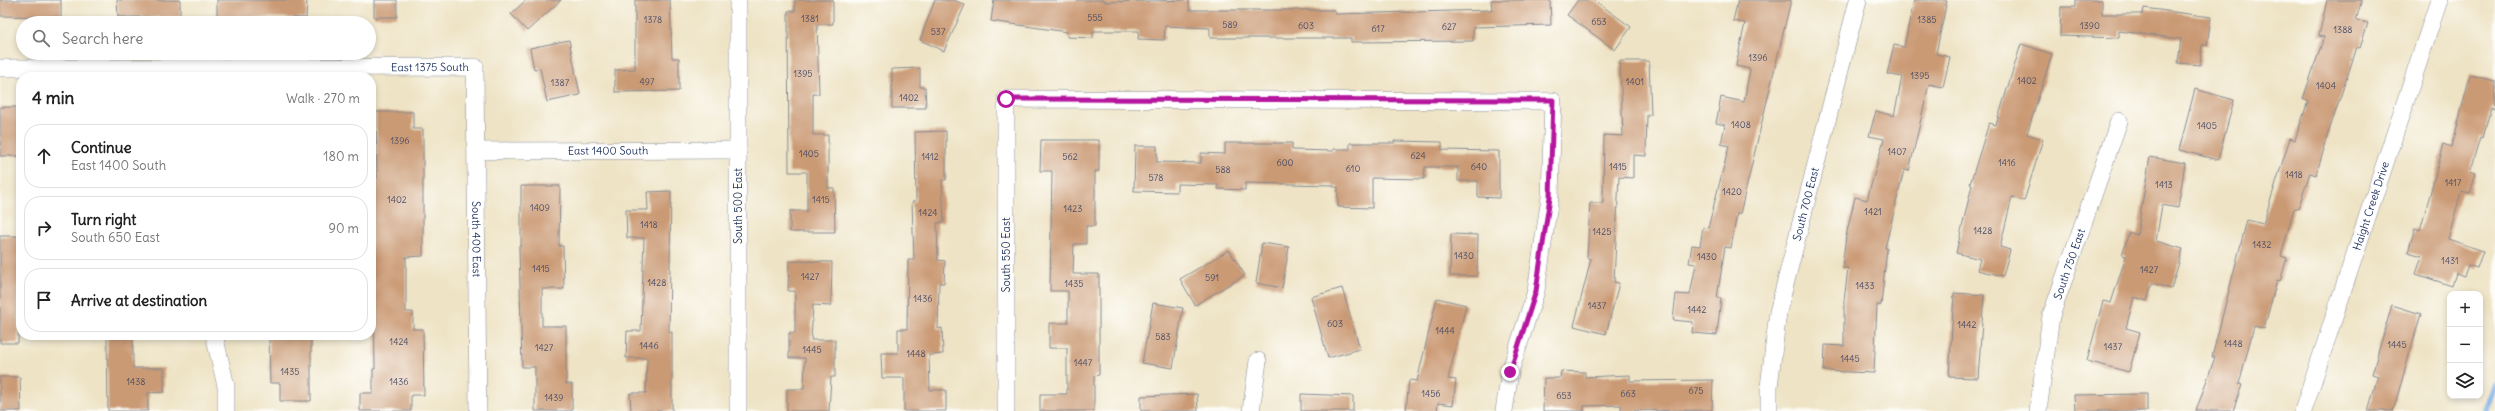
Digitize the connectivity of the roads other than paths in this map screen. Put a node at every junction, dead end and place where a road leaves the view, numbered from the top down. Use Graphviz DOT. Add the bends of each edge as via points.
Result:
graph roads {
  1 [pos="738,0"];
  2 [pos="1858,0"];
  3 [pos="2439,0"];
  4 [pos="475,67"];
  5 [pos="0,68"];
  6 [pos="2119,121"];
  7 [pos="738,150"];
  8 [pos="477,151"];
  9 [pos="215,340"];
  10 [pos="1258,361"];
  11 [pos="226,411"];
  12 [pos="478,411"];
  13 [pos="738,411"];
  14 [pos="1006,411"];
  15 [pos="1251,411"];
  16 [pos="1504,411"];
  17 [pos="1770,411"];
  18 [pos="2038,411"];
  19 [pos="2303,411"];
  1 -- 7 [label="street, South 500 East"];
  2 -- 17 [label="street, South 700 East" via="1778,312"];
  3 -- 19 [label="street, Haight Creek Drive"];
  4 -- 5 [label="street, East 1375 South"];
  4 -- 8 [label="street, South 400 East"];
  6 -- 18 [label="street, South 750 East" via="2051,316"];
  7 -- 8 [label="street, East 1400 South"];
  7 -- 13 [label="street, South 500 East"];
  8 -- 12 [label="street, South 400 East"];
  9 -- 11 [label="street" via="226,386"];
  10 -- 15 [label="street"];
  14 -- 16 [label="street, South 550 East" via="1006,99 1553,100 1550,197 1536,291 1510,372"];
}
